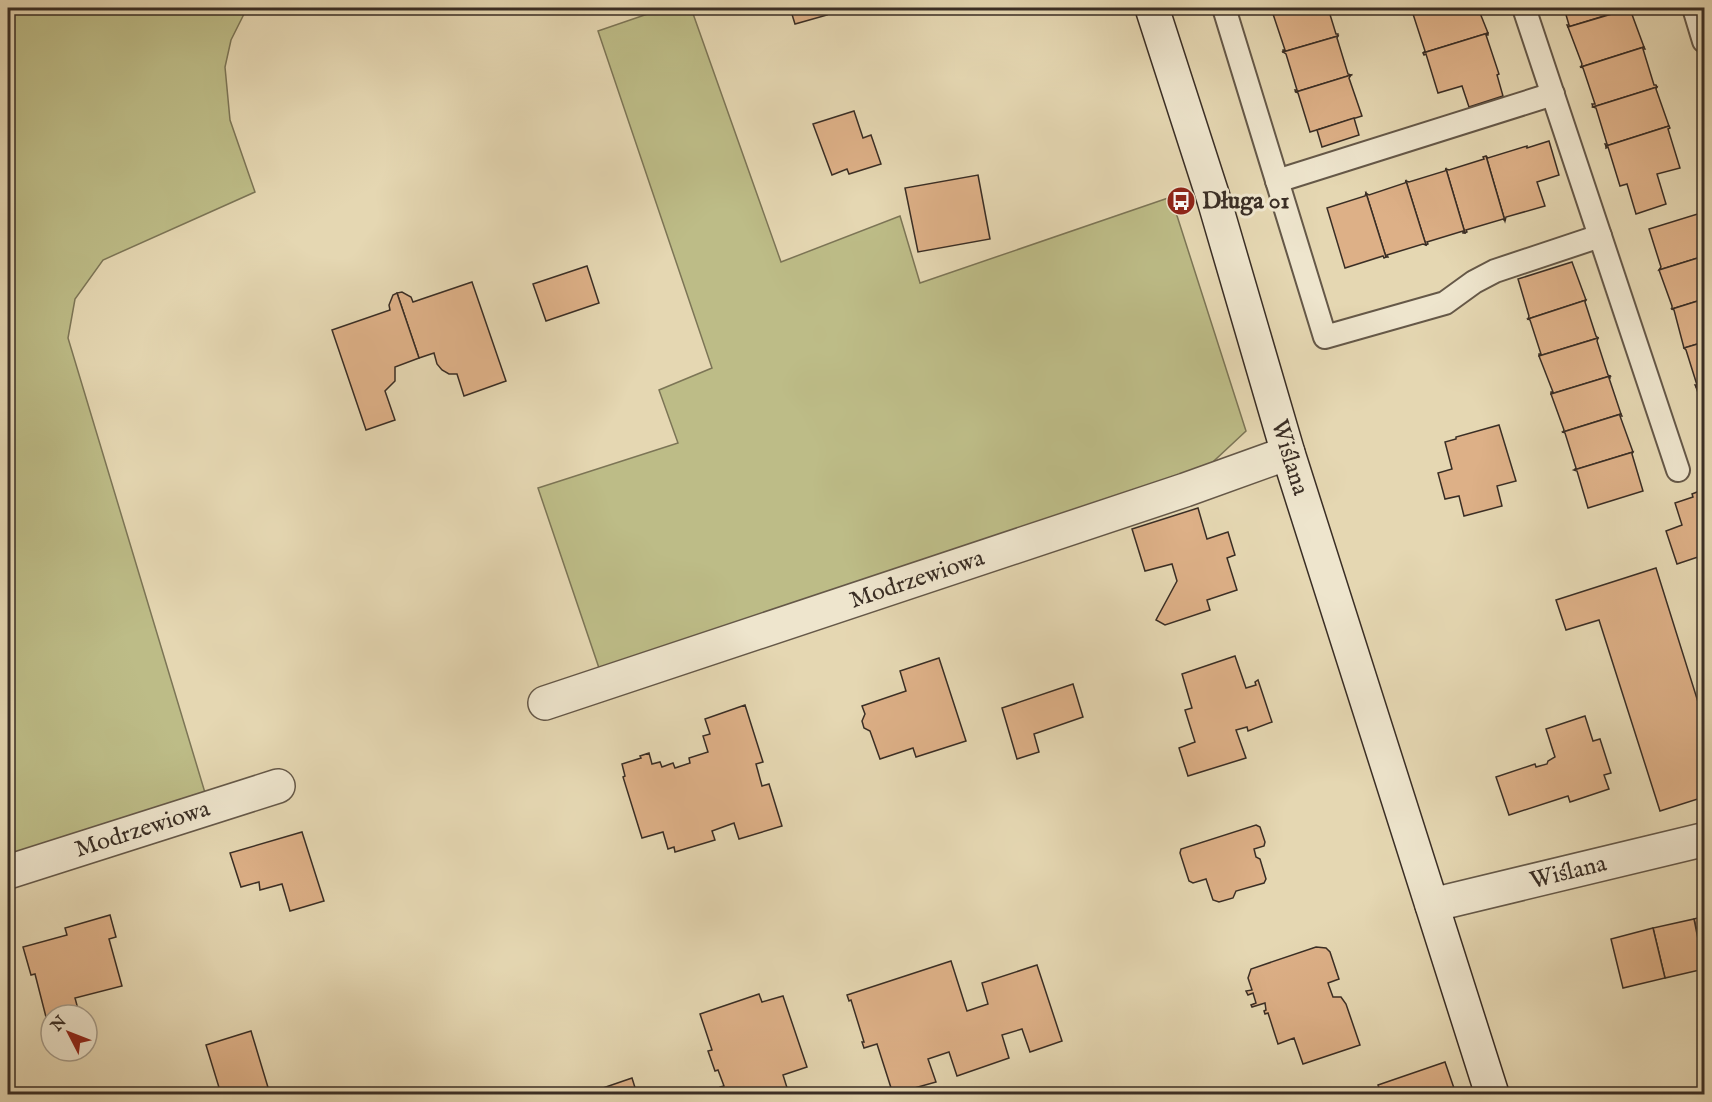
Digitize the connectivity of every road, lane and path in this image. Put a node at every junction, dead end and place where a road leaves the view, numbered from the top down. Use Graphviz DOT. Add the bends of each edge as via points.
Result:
graph roads {
  1 [pos="1152,8"];
  2 [pos="1224,8"];
  3 [pos="1524,8"];
  4 [pos="1694,8"];
  5 [pos="1704,41"];
  6 [pos="1553,94"];
  7 [pos="1277,182"];
  8 [pos="1600,236"];
  9 [pos="1288,453"];
  10 [pos="1678,470"];
  11 [pos="545,703"];
  12 [pos="278,786"];
  13 [pos="1704,842"];
  14 [pos="8,872"];
  15 [pos="1432,905"];
  16 [pos="1492,1095"];
  1 -- 9 [label="street, Wiślana" via="1214,200"];
  2 -- 7 [label="lane"];
  3 -- 6 [label="lane"];
  4 -- 5 [label="lane"];
  6 -- 7 [label="lane"];
  6 -- 8 [label="lane"];
  7 -- 8 [label="lane" via="1324,337 1445,303 1486,275"];
  8 -- 10 [label="lane"];
  9 -- 11 [label="street, Modrzewiowa"];
  9 -- 15 [label="street, Wiślana"];
  12 -- 14 [label="street, Modrzewiowa"];
  13 -- 15 [label="street, Wiślana"];
  15 -- 16 [label="street, Wiślana"];
}
